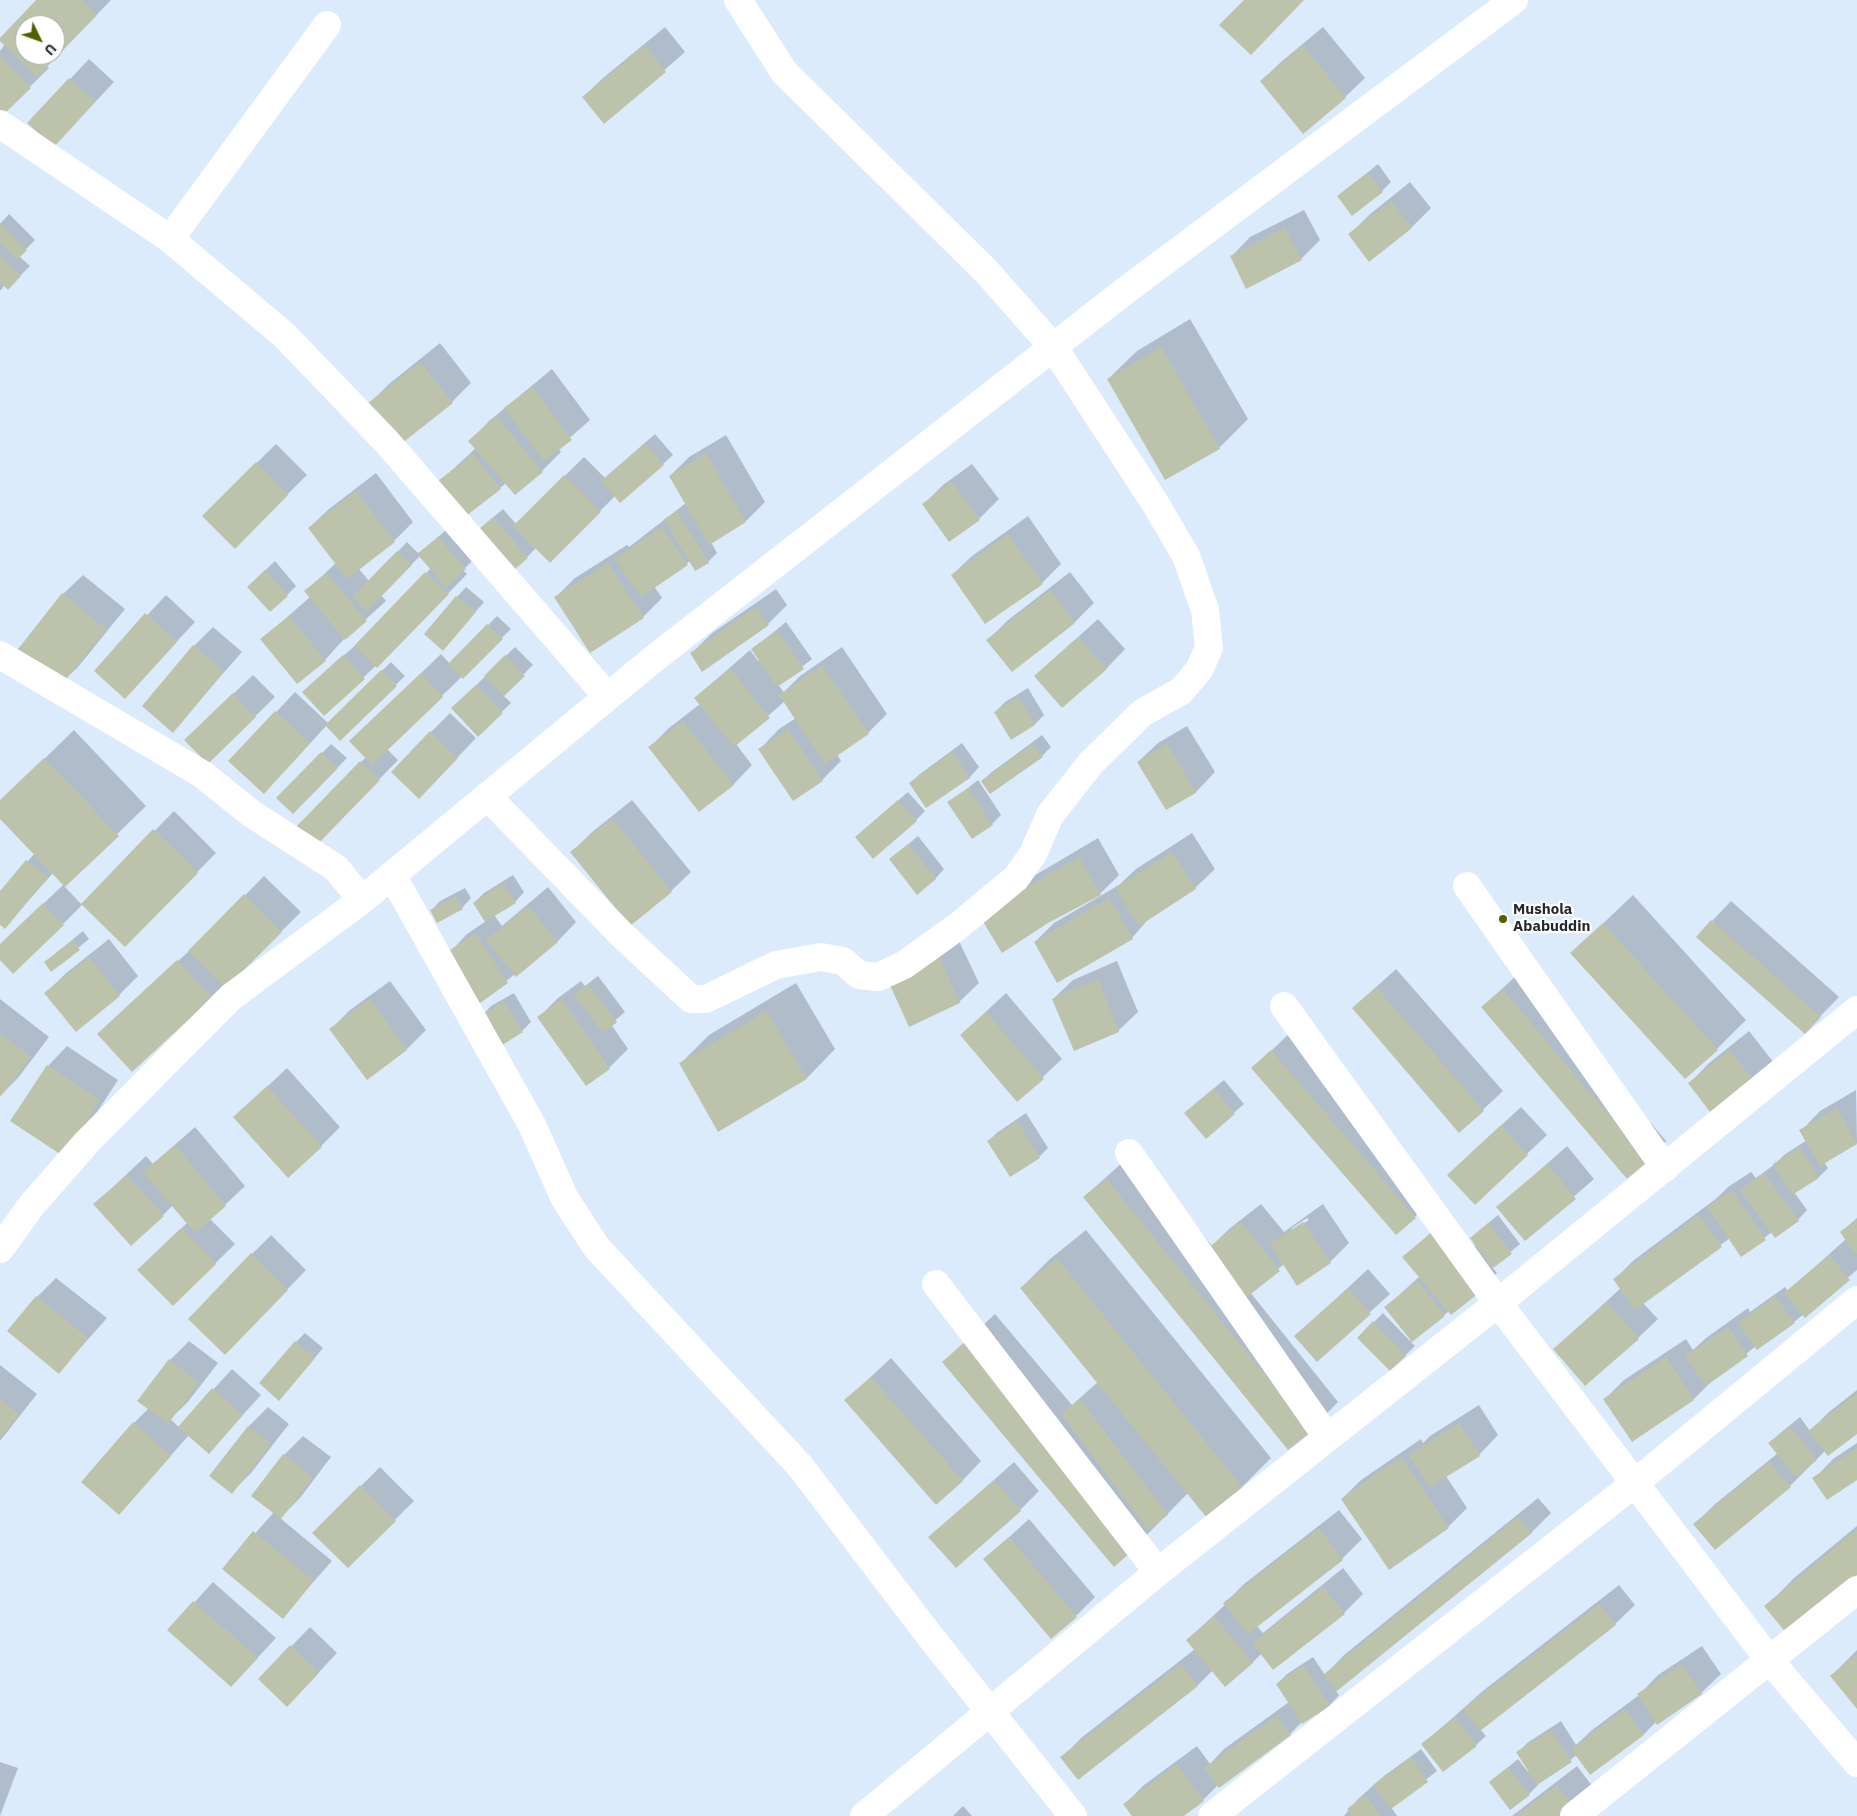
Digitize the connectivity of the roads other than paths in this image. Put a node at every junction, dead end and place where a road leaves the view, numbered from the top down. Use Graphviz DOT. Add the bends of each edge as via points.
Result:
graph roads {
  1 [pos="738,0"];
  2 [pos="1514,0"];
  3 [pos="327,25"];
  4 [pos="0,124"];
  5 [pos="170,239"];
  6 [pos="1054,348"];
  7 [pos="0,655"];
  8 [pos="607,696"];
  9 [pos="487,796"];
  10 [pos="392,875"];
  11 [pos="1468,886"];
  12 [pos="362,900"];
  13 [pos="1284,1006"];
  14 [pos="1857,1010"];
  15 [pos="1129,1153"];
  16 [pos="1665,1168"];
  17 [pos="0,1249"];
  18 [pos="936,1284"];
  19 [pos="1857,1300"];
  20 [pos="1498,1303"];
  21 [pos="1327,1437"];
  22 [pos="1635,1483"];
  23 [pos="1158,1572"];
  24 [pos="1857,1590"];
  25 [pos="1770,1661"];
  26 [pos="990,1712"];
  27 [pos="1857,1763"];
  28 [pos="864,1816"];
  29 [pos="1073,1816"];
  30 [pos="1212,1816"];
  31 [pos="1574,1816"];
  1 -- 6 [label="street" via="784,72 986,271"];
  2 -- 6 [label="street" via="1129,288"];
  3 -- 5 [label="street"];
  4 -- 5 [label="street"];
  5 -- 8 [label="street" via="291,342 386,441"];
  6 -- 8 [label="street"];
  6 -- 9 [label="street" via="1186,556 1205,610 1209,648 1199,670 1181,692 1142,713 1091,763 1050,815 1033,854 1016,878 957,927 904,964 878,976 859,975 843,961 821,957 776,965 706,999 691,999 622,935"];
  7 -- 12 [label="street" via="202,774 252,814 336,868"];
  8 -- 9 [label="street"];
  9 -- 10 [label="street"];
  10 -- 12 [label="street"];
  10 -- 26 [label="street" via="532,1125 565,1199 597,1248 800,1466"];
  11 -- 16 [label="street"];
  12 -- 17 [label="street" via="231,997 87,1142 31,1206"];
  13 -- 20 [label="street"];
  14 -- 16 [label="street"];
  15 -- 21 [label="street"];
  16 -- 20 [label="street"];
  18 -- 23 [label="street"];
  19 -- 22 [label="street"];
  20 -- 21 [label="street"];
  20 -- 22 [label="street"];
  21 -- 23 [label="street"];
  22 -- 25 [label="street"];
  22 -- 30 [label="street"];
  23 -- 26 [label="street"];
  24 -- 25 [label="street"];
  25 -- 27 [label="street"];
  25 -- 31 [label="street"];
  26 -- 28 [label="street"];
  26 -- 29 [label="street"];
}
